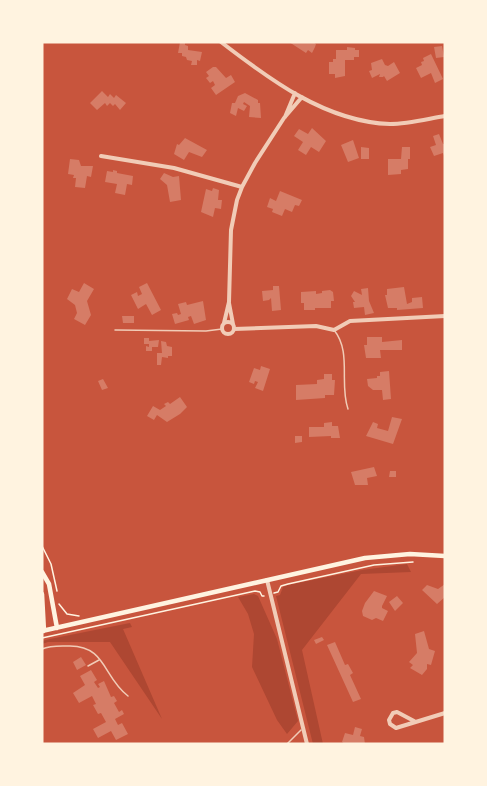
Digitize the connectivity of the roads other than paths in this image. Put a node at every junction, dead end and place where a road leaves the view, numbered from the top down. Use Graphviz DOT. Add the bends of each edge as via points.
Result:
graph roads {
  1 [pos="220,42"];
  2 [pos="295,93"];
  3 [pos="302,97"];
  4 [pos="445,116"];
  5 [pos="284,117"];
  6 [pos="101,156"];
  7 [pos="242,186"];
  8 [pos="229,302"];
  9 [pos="445,316"];
  10 [pos="224,323"];
  11 [pos="234,326"];
  12 [pos="222,329"];
  13 [pos="115,330"];
  14 [pos="334,330"];
  15 [pos="348,409"];
  16 [pos="445,555"];
  17 [pos="42,572"];
  18 [pos="42,579"];
  19 [pos="267,580"];
  20 [pos="42,594"];
  21 [pos="57,628"];
  22 [pos="43,631"];
  23 [pos="42,649"];
  24 [pos="100,660"];
  25 [pos="88,666"];
  26 [pos="128,696"];
  27 [pos="445,713"];
  28 [pos="414,722"];
  29 [pos="303,726"];
  30 [pos="287,744"];
  31 [pos="308,744"];
  1 -- 2 [label="street"];
  2 -- 3 [label="street"];
  2 -- 5 [label="street"];
  3 -- 4 [label="street" via="359,121 391,124"];
  3 -- 5 [label="street"];
  5 -- 7 [label="street"];
  6 -- 7 [label="street" via="174,168"];
  7 -- 8 [label="street" via="231,230"];
  8 -- 10 [label="street"];
  8 -- 11 [label="street"];
  9 -- 14 [label="street" via="350,321"];
  10 -- 11 [label="street" via="228,321"];
  10 -- 12 [label="street"];
  11 -- 12 [label="street" via="228,334"];
  11 -- 14 [label="street" via="315,326"];
  12 -- 13 [label="lane"];
  14 -- 15 [label="lane" via="342,345"];
  16 -- 19 [label="main road" via="385,555"];
  17 -- 18 [label="main road"];
  17 -- 21 [label="main road" via="49,585"];
  19 -- 21 [label="main road"];
  19 -- 29 [label="street"];
  20 -- 22 [label="main road"];
  21 -- 22 [label="main road"];
  23 -- 24 [label="lane" via="80,646 94,651"];
  24 -- 25 [label="lane"];
  24 -- 26 [label="lane" via="114,683"];
  27 -- 28 [label="street"];
  28 -- 28 [label="street" via="396,728 389,720 397,712"];
  29 -- 30 [label="lane"];
  29 -- 31 [label="street"];
}
